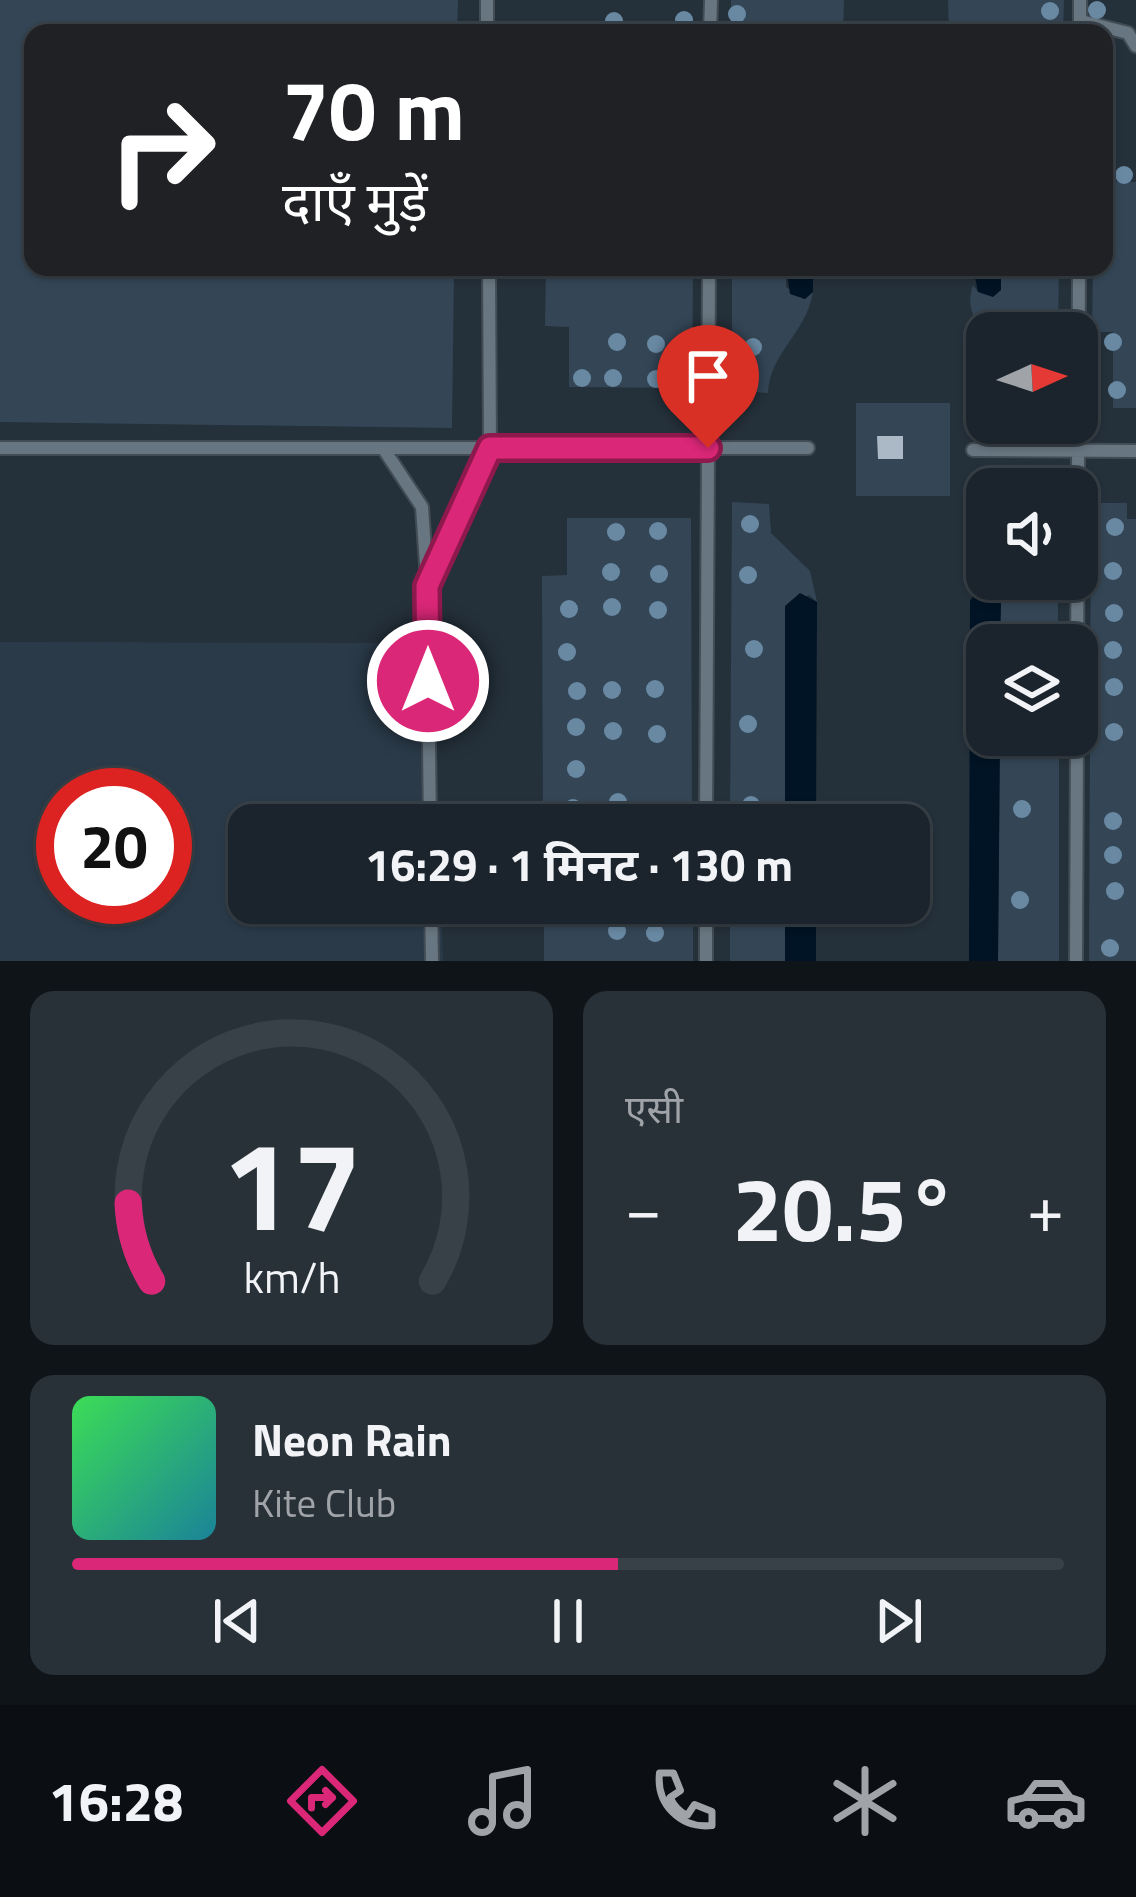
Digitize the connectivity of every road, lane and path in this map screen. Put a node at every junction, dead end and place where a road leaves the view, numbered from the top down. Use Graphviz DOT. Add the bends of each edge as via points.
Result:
graph roads {
  1 [pos="1113,31"];
  2 [pos="1136,46"];
  3 [pos="489,276"];
  4 [pos="709,276"];
  5 [pos="1079,276"];
  6 [pos="0,448"];
  7 [pos="383,448"];
  8 [pos="490,448"];
  9 [pos="708,448"];
  10 [pos="808,448"];
  11 [pos="973,450"];
  12 [pos="1078,451"];
  13 [pos="1136,451"];
  14 [pos="427,586"];
  15 [pos="1077,624"];
  16 [pos="1077,756"];
  17 [pos="430,804"];
  18 [pos="706,804"];
  19 [pos="431,924"];
  20 [pos="706,924"];
  21 [pos="431,961"];
  22 [pos="706,961"];
  23 [pos="1076,961"];
  1 -- 2 [label="lane" via="1128,33"];
  3 -- 8 [label="lane"];
  4 -- 9 [label="lane"];
  5 -- 12 [label="lane"];
  6 -- 7 [label="lane"];
  7 -- 8 [label="lane"];
  7 -- 14 [label="lane" via="422,507"];
  8 -- 9 [label="lane"];
  8 -- 14 [label="lane"];
  9 -- 10 [label="lane"];
  9 -- 18 [label="lane"];
  11 -- 12 [label="lane"];
  12 -- 13 [label="lane"];
  12 -- 15 [label="lane"];
  14 -- 17 [label="lane"];
  16 -- 23 [label="lane"];
  19 -- 21 [label="lane"];
  20 -- 22 [label="lane"];
}
